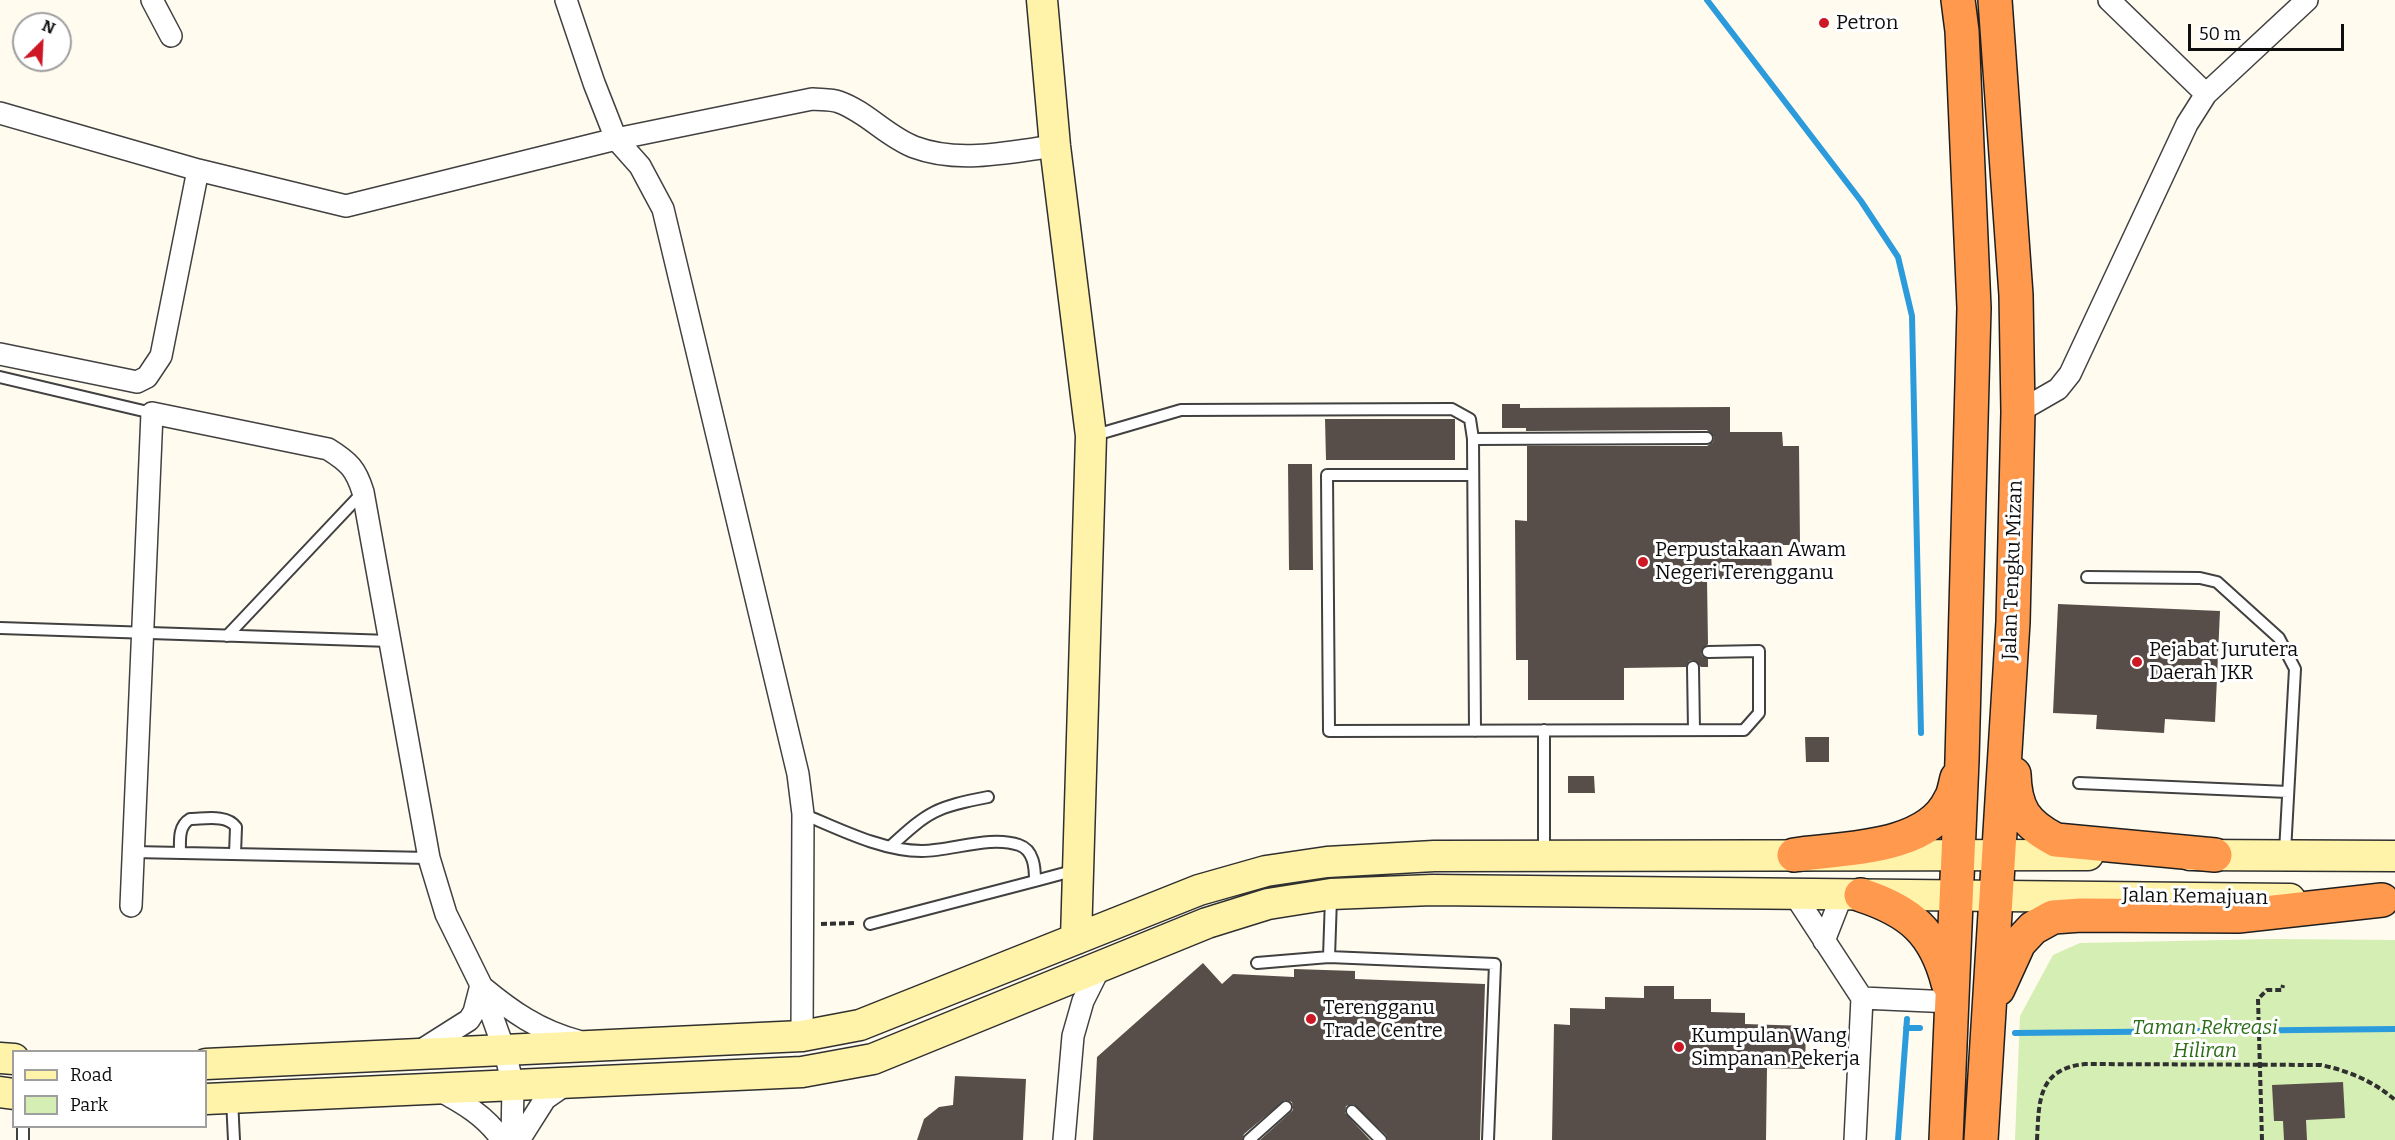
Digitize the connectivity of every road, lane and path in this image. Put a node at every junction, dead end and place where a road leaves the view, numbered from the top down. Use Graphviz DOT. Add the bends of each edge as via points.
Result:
graph roads {
  1 [pos="152,0"];
  2 [pos="566,0"];
  3 [pos="1042,0"];
  4 [pos="1958,0"];
  5 [pos="1995,0"];
  6 [pos="2109,0"];
  7 [pos="2307,0"];
  8 [pos="171,36"];
  9 [pos="2206,94"];
  10 [pos="0,113"];
  11 [pos="616,139"];
  12 [pos="1054,146"];
  13 [pos="198,170"];
  14 [pos="0,354"];
  15 [pos="0,377"];
  16 [pos="2018,412"];
  17 [pos="152,413"];
  18 [pos="1091,436"];
  19 [pos="1707,438"];
  20 [pos="1473,439"];
  21 [pos="1473,474"];
  22 [pos="363,492"];
  23 [pos="2087,577"];
  24 [pos="2013,622"];
  25 [pos="0,628"];
  26 [pos="143,632"];
  27 [pos="227,636"];
  28 [pos="390,641"];
  29 [pos="1708,652"];
  30 [pos="1693,667"];
  31 [pos="1544,730"];
  32 [pos="1694,730"];
  33 [pos="1475,731"];
  34 [pos="1962,760"];
  35 [pos="2079,783"];
  36 [pos="2288,792"];
  37 [pos="988,797"];
  38 [pos="803,814"];
  39 [pos="891,846"];
  40 [pos="133,852"];
  41 [pos="180,853"];
  42 [pos="235,854"];
  43 [pos="1998,854"];
  44 [pos="1794,855"];
  45 [pos="1959,855"];
  46 [pos="2215,855"];
  47 [pos="1544,856"];
  48 [pos="2285,856"];
  49 [pos="2395,856"];
  50 [pos="429,858"];
  51 [pos="1078,870"];
  52 [pos="1035,880"];
  53 [pos="1331,894"];
  54 [pos="1794,894"];
  55 [pos="1957,894"];
  56 [pos="1996,894"];
  57 [pos="1852,895"];
  58 [pos="2389,900"];
  59 [pos="131,906"];
  60 [pos="870,924"];
  61 [pos="803,926"];
  62 [pos="1076,939"];
  63 [pos="1824,941"];
  64 [pos="1329,957"];
  65 [pos="1257,963"];
  66 [pos="1100,969"];
  67 [pos="481,985"];
  68 [pos="2283,985"];
  69 [pos="1862,998"];
  70 [pos="1952,1002"];
  71 [pos="1988,1023"];
  72 [pos="802,1036"];
  73 [pos="600,1047"];
  74 [pos="505,1052"];
  75 [pos="411,1056"];
  76 [pos="207,1064"];
  77 [pos="2260,1067"];
  78 [pos="569,1083"];
  79 [pos="513,1086"];
  80 [pos="436,1089"];
  81 [pos="219,1099"];
  82 [pos="2395,1100"];
  83 [pos="1286,1107"];
  84 [pos="1352,1111"];
  85 [pos="234,1140"];
  86 [pos="502,1140"];
  87 [pos="512,1140"];
  88 [pos="519,1140"];
  89 [pos="1064,1140"];
  90 [pos="1249,1140"];
  91 [pos="1381,1140"];
  92 [pos="1488,1140"];
  93 [pos="1855,1140"];
  94 [pos="1946,1140"];
  95 [pos="1981,1140"];
  96 [pos="2037,1140"];
  97 [pos="2262,1140"];
  1 -- 8 [label="street"];
  2 -- 11 [label="street"];
  3 -- 12 [label="main road"];
  4 -- 34 [label="highway" via="1974,308"];
  5 -- 16 [label="highway, Jalan Tengku Mizan" via="2016,295"];
  6 -- 9 [label="street"];
  7 -- 9 [label="street"];
  9 -- 16 [label="street" via="2187,124 2070,374 2058,389"];
  10 -- 13 [label="street"];
  11 -- 12 [label="street" via="812,99 837,101 912,147 942,156"];
  11 -- 13 [label="street" via="346,206"];
  11 -- 38 [label="street" via="640,166 663,209 798,774"];
  12 -- 18 [label="main road"];
  13 -- 14 [label="street" via="161,356 147,377 137,382"];
  15 -- 17 [label="lane"];
  16 -- 24 [label="highway, Jalan Tengku Mizan"];
  17 -- 22 [label="street" via="328,449 345,459 357,473"];
  17 -- 26 [label="street"];
  18 -- 20 [label="lane" via="1181,410 1452,409 1470,419"];
  18 -- 51 [label="main road"];
  19 -- 20 [label="lane"];
  20 -- 21 [label="lane"];
  21 -- 33 [label="lane"];
  21 -- 33 [label="lane" via="1327,475 1327,485 1329,731"];
  22 -- 27 [label="lane"];
  22 -- 28 [label="street"];
  23 -- 36 [label="lane" via="2200,578 2217,582 2279,638 2295,669"];
  24 -- 43 [label="highway, Jalan Tengku Mizan"];
  24 -- 46 [label="highway" via="2014,794 2023,815 2036,830 2056,840"];
  25 -- 26 [label="lane"];
  26 -- 27 [label="lane"];
  26 -- 40 [label="street"];
  27 -- 28 [label="lane"];
  28 -- 50 [label="street"];
  29 -- 32 [label="lane" via="1759,651 1759,713 1744,730"];
  30 -- 32 [label="lane"];
  31 -- 32 [label="lane"];
  31 -- 33 [label="lane"];
  31 -- 47 [label="lane"];
  34 -- 44 [label="highway" via="1950,801 1919,832 1901,840"];
  34 -- 45 [label="highway"];
  35 -- 36 [label="lane"];
  36 -- 48 [label="lane"];
  37 -- 39 [label="lane" via="931,812"];
  38 -- 39 [label="lane"];
  38 -- 61 [label="street"];
  39 -- 52 [label="lane" via="921,851 993,843 1020,845 1029,851 1035,865"];
  40 -- 41 [label="lane"];
  40 -- 59 [label="street"];
  41 -- 42 [label="lane"];
  41 -- 42 [label="lane" via="181,826 185,822 225,819 236,827"];
  42 -- 50 [label="lane"];
  43 -- 45 [label="main road, Jalan Kemajuan"];
  43 -- 46 [label="main road, Jalan Kemajuan"];
  43 -- 56 [label="highway, Jalan Tengku Mizan"];
  44 -- 45 [label="main road, Jalan Kemajuan"];
  44 -- 47 [label="main road, Jalan Kemajuan"];
  45 -- 55 [label="highway"];
  46 -- 48 [label="main road, Jalan Kemajuan"];
  47 -- 62 [label="main road, Jalan Kemajuan" via="1327,861 1266,871 1199,890"];
  48 -- 49 [label="main road, Jalan Kemajuan"];
  50 -- 67 [label="street" via="446,914"];
  51 -- 52 [label="lane"];
  51 -- 62 [label="main road"];
  52 -- 60 [label="lane"];
  53 -- 54 [label="main road, Jalan Kemajuan" via="1432,890"];
  53 -- 64 [label="lane"];
  53 -- 66 [label="main road, Jalan Kemajuan" via="1268,904 1207,923"];
  54 -- 57 [label="main road, Jalan Kemajuan"];
  54 -- 63 [label="street"];
  55 -- 56 [label="main road, Jalan Kemajuan"];
  55 -- 57 [label="main road, Jalan Kemajuan"];
  55 -- 70 [label="highway"];
  56 -- 58 [label="main road, Jalan Kemajuan"];
  56 -- 71 [label="highway, Jalan Tengku Mizan"];
  57 -- 63 [label="street"];
  57 -- 70 [label="highway" via="1904,913 1925,933 1941,957"];
  58 -- 71 [label="highway" via="2238,916 2053,917 2033,928 2019,943 1999,984"];
  60 -- 61 [label="path"];
  61 -- 72 [label="street"];
  62 -- 72 [label="main road, Jalan Kemajuan" via="860,1025"];
  63 -- 69 [label="street"];
  64 -- 65 [label="lane"];
  64 -- 92 [label="lane" via="1495,964"];
  66 -- 78 [label="main road, Jalan Kemajuan" via="847,1066 802,1072"];
  66 -- 89 [label="street" via="1083,1001 1073,1036"];
  67 -- 73 [label="street" via="526,1021"];
  67 -- 74 [label="street"];
  67 -- 75 [label="street" via="469,1020"];
  68 -- 77 [label="path" via="2282,990 2267,990 2258,999"];
  69 -- 70 [label="street"];
  69 -- 93 [label="street"];
  70 -- 94 [label="highway"];
  71 -- 95 [label="highway, Jalan Tengku Mizan"];
  72 -- 73 [label="main road, Jalan Kemajuan"];
  73 -- 74 [label="main road, Jalan Kemajuan"];
  74 -- 75 [label="main road, Jalan Kemajuan"];
  74 -- 79 [label="street"];
  75 -- 76 [label="main road, Jalan Kemajuan"];
  77 -- 82 [label="path" via="2321,1065 2348,1071"];
  77 -- 96 [label="path" via="2067,1066 2053,1074 2042,1092"];
  77 -- 97 [label="path"];
  78 -- 79 [label="main road, Jalan Kemajuan"];
  78 -- 88 [label="street" via="545,1099"];
  79 -- 80 [label="main road, Jalan Kemajuan"];
  79 -- 87 [label="street"];
  80 -- 81 [label="main road, Jalan Kemajuan"];
  80 -- 86 [label="street" via="476,1113"];
  81 -- 85 [label="lane"];
  83 -- 90 [label="lane"];
  84 -- 91 [label="lane"];
}
